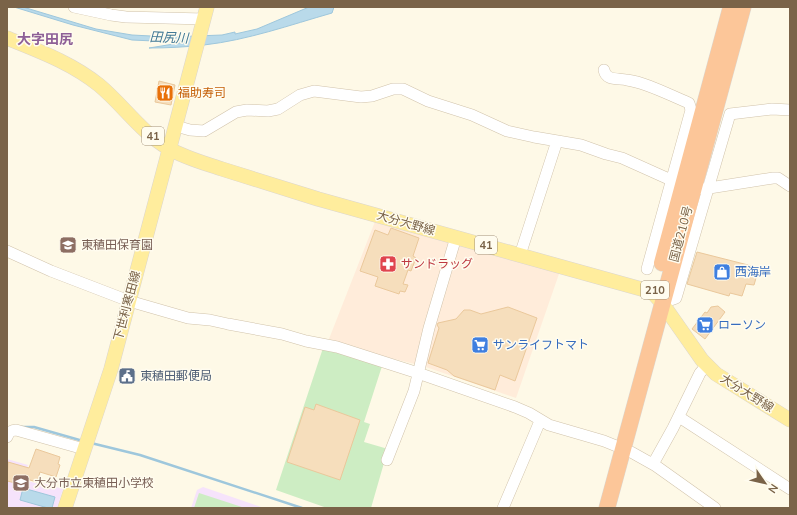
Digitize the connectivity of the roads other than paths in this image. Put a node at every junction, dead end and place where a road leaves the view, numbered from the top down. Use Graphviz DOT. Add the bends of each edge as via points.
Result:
graph roads {
  1 [pos="74,7"];
  2 [pos="147,7"];
  3 [pos="731,7"];
  4 [pos="743,7"];
  5 [pos="143,18"];
  6 [pos="204,18"];
  7 [pos="7,38"];
  8 [pos="604,70"];
  9 [pos="719,73"];
  10 [pos="790,110"];
  11 [pos="176,126"];
  12 [pos="557,141"];
  13 [pos="169,149"];
  14 [pos="689,185"];
  15 [pos="790,186"];
  16 [pos="456,237"];
  17 [pos="7,251"];
  18 [pos="520,255"];
  19 [pos="647,269"];
  20 [pos="658,299"];
  21 [pos="129,301"];
  22 [pos="707,365"];
  23 [pos="418,373"];
  24 [pos="678,417"];
  25 [pos="790,420"];
  26 [pos="540,421"];
  27 [pos="7,437"];
  28 [pos="618,446"];
  29 [pos="84,449"];
  30 [pos="387,460"];
  31 [pos="653,464"];
  32 [pos="790,489"];
  33 [pos="64,508"];
  34 [pos="502,508"];
  35 [pos="595,508"];
  36 [pos="607,508"];
  37 [pos="715,508"];
  1 -- 5 [label="street" via="111,15"];
  2 -- 5 [label="street"];
  3 -- 9 [label="highway, 国道210号 / 210"];
  4 -- 9 [label="highway, 国道210号 / 210"];
  5 -- 6 [label="street"];
  6 -- 11 [label="main road, 下世利寒田線"];
  7 -- 13 [label="main road, 大分大野線 / 41" via="66,63 91,79"];
  8 -- 14 [label="street" via="607,77 641,83 688,103 691,110"];
  9 -- 14 [label="highway, 国道210号 / 210"];
  10 -- 14 [label="street" via="772,109 730,114"];
  11 -- 12 [label="street" via="204,131 236,112 278,109 309,92 361,97 398,88 433,103 472,115 507,131"];
  11 -- 13 [label="main road, 下世利寒田線"];
  12 -- 14 [label="street" via="626,159"];
  12 -- 18 [label="street"];
  13 -- 16 [label="main road, 大分大野線 / 41" via="276,186"];
  13 -- 21 [label="main road, 下世利寒田線"];
  14 -- 15 [label="street" via="778,178"];
  14 -- 19 [label="street"];
  14 -- 20 [label="highway, 国道210号 / 210"];
  14 -- 20 [label="street" via="676,298"];
  16 -- 18 [label="main road, 大分大野線 / 41"];
  16 -- 23 [label="street"];
  17 -- 21 [label="street" via="50,271"];
  18 -- 20 [label="main road, 大分大野線 / 41" via="645,290"];
  20 -- 22 [label="main road, 大分大野線"];
  20 -- 28 [label="highway, 国道210号 / 210"];
  21 -- 23 [label="street" via="188,318 210,320 329,345"];
  21 -- 29 [label="main road, 下世利寒田線" via="111,369"];
  22 -- 24 [label="street" via="700,373"];
  22 -- 25 [label="main road, 大分大野線" via="722,379"];
  23 -- 26 [label="street" via="515,407"];
  23 -- 30 [label="street" via="414,391"];
  24 -- 31 [label="street"];
  24 -- 32 [label="street"];
  26 -- 28 [label="street"];
  26 -- 34 [label="street"];
  27 -- 29 [label="street" via="16,430"];
  28 -- 31 [label="street"];
  28 -- 35 [label="highway, 国道210号 / 210"];
  28 -- 36 [label="highway, 国道210号 / 210"];
  29 -- 33 [label="main road, 下世利寒田線"];
  31 -- 37 [label="street"];
}
